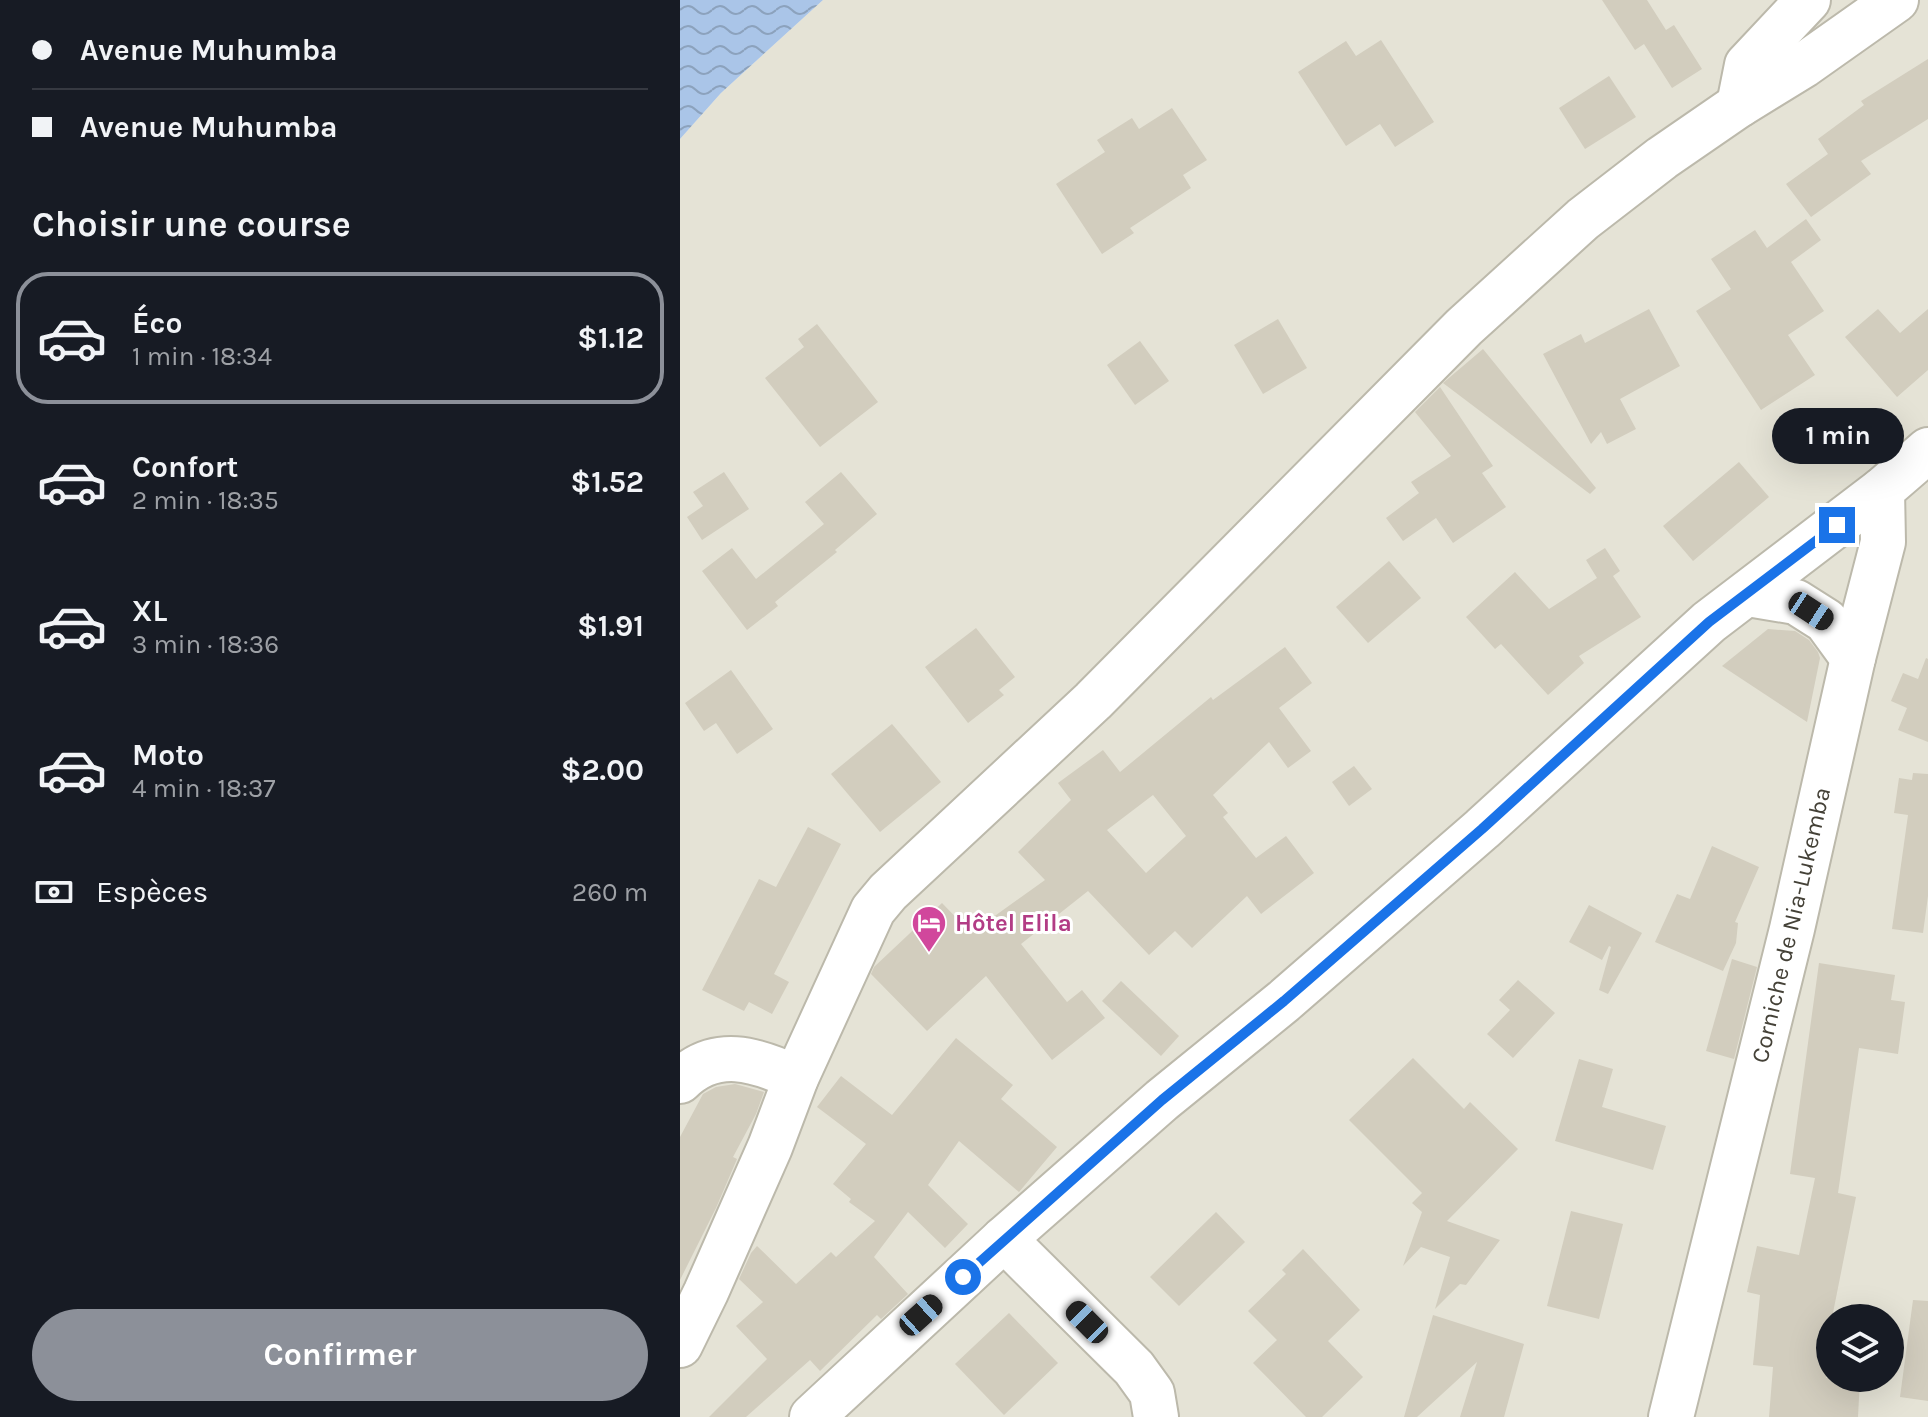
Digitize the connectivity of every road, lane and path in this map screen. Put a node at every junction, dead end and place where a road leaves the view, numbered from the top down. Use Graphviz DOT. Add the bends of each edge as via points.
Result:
graph roads {
  1 [pos="1808,0"];
  2 [pos="1896,0"];
  3 [pos="1739,105"];
  4 [pos="1928,450"];
  5 [pos="1882,490"];
  6 [pos="1748,594"];
  7 [pos="1853,658"];
  8 [pos="796,1078"];
  9 [pos="680,1081"];
  10 [pos="1004,1239"];
  11 [pos="680,1345"];
  12 [pos="812,1417"];
  13 [pos="1156,1417"];
  14 [pos="1671,1417"];
  1 -- 3 [label="street" via="1747,65"];
  2 -- 3 [label="street"];
  3 -- 8 [label="street" via="1583,219 1474,317 1093,701 888,892 873,910"];
  4 -- 5 [label="street"];
  5 -- 6 [label="street"];
  5 -- 7 [label="street, Corniche de Nia-Lukemba" via="1883,542"];
  6 -- 7 [label="street" via="1796,602 1826,621"];
  6 -- 10 [label="street" via="1709,622 1482,829"];
  7 -- 14 [label="street, Corniche de Nia-Lukemba"];
  8 -- 9 [label="street" via="768,1065 719,1059 693,1068"];
  8 -- 11 [label="street"];
  10 -- 12 [label="street"];
  10 -- 13 [label="street" via="1134,1368 1152,1393"];
}
